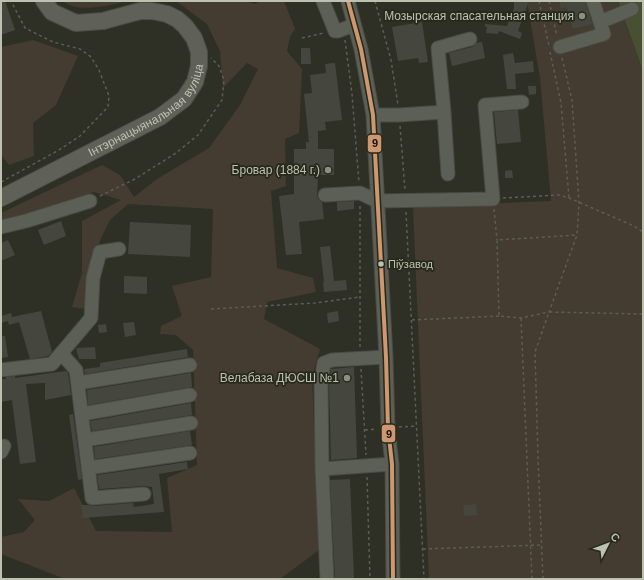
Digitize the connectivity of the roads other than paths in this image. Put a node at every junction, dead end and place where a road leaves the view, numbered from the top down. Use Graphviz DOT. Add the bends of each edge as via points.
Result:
graph roads {
  1 [pos="44,1"];
  2 [pos="323,1"];
  3 [pos="348,1"];
  4 [pos="630,5"];
  5 [pos="597,12"];
  6 [pos="344,28"];
  7 [pos="470,39"];
  8 [pos="560,47"];
  9 [pos="522,102"];
  10 [pos="444,112"];
  11 [pos="373,115"];
  12 [pos="448,174"];
  13 [pos="325,196"];
  14 [pos="1,198"];
  15 [pos="377,200"];
  16 [pos="90,201"];
  17 [pos="1,227"];
  18 [pos="119,249"];
  19 [pos="61,353"];
  20 [pos="386,357"];
  21 [pos="190,365"];
  22 [pos="1,370"];
  23 [pos="78,383"];
  24 [pos="190,395"];
  25 [pos="82,414"];
  26 [pos="191,423"];
  27 [pos="85,440"];
  28 [pos="190,453"];
  29 [pos="392,464"];
  30 [pos="88,468"];
  31 [pos="322,469"];
  32 [pos="144,494"];
  33 [pos="326,579"];
  34 [pos="394,579"];
  1 -- 14 [label="main road, Інтэрнацыянальная вуліца" via="52,12 76,23 140,12 167,14 185,26 194,38 199,52 199,66 195,82 184,99 160,117"];
  2 -- 6 [label="street"];
  3 -- 6 [label="street"];
  4 -- 5 [label="street"];
  5 -- 8 [label="street" via="604,34"];
  6 -- 11 [label="street" via="361,49"];
  7 -- 10 [label="street" via="438,48"];
  9 -- 15 [label="street" via="485,105 493,199"];
  10 -- 11 [label="street"];
  10 -- 12 [label="street"];
  11 -- 15 [label="street"];
  13 -- 15 [label="street" via="360,193"];
  15 -- 20 [label="street"];
  16 -- 17 [label="street"];
  18 -- 19 [label="street" via="100,252 93,278 91,318"];
  19 -- 22 [label="street" via="52,364"];
  19 -- 23 [label="street" via="76,370"];
  20 -- 29 [label="street"];
  20 -- 31 [label="street" via="332,360 324,363 321,382"];
  21 -- 23 [label="street"];
  23 -- 25 [label="street"];
  24 -- 25 [label="street"];
  25 -- 27 [label="street"];
  26 -- 27 [label="street"];
  27 -- 30 [label="street"];
  28 -- 30 [label="street"];
  29 -- 31 [label="street"];
  29 -- 34 [label="street"];
  30 -- 32 [label="street" via="92,498"];
  31 -- 33 [label="street"];
}
